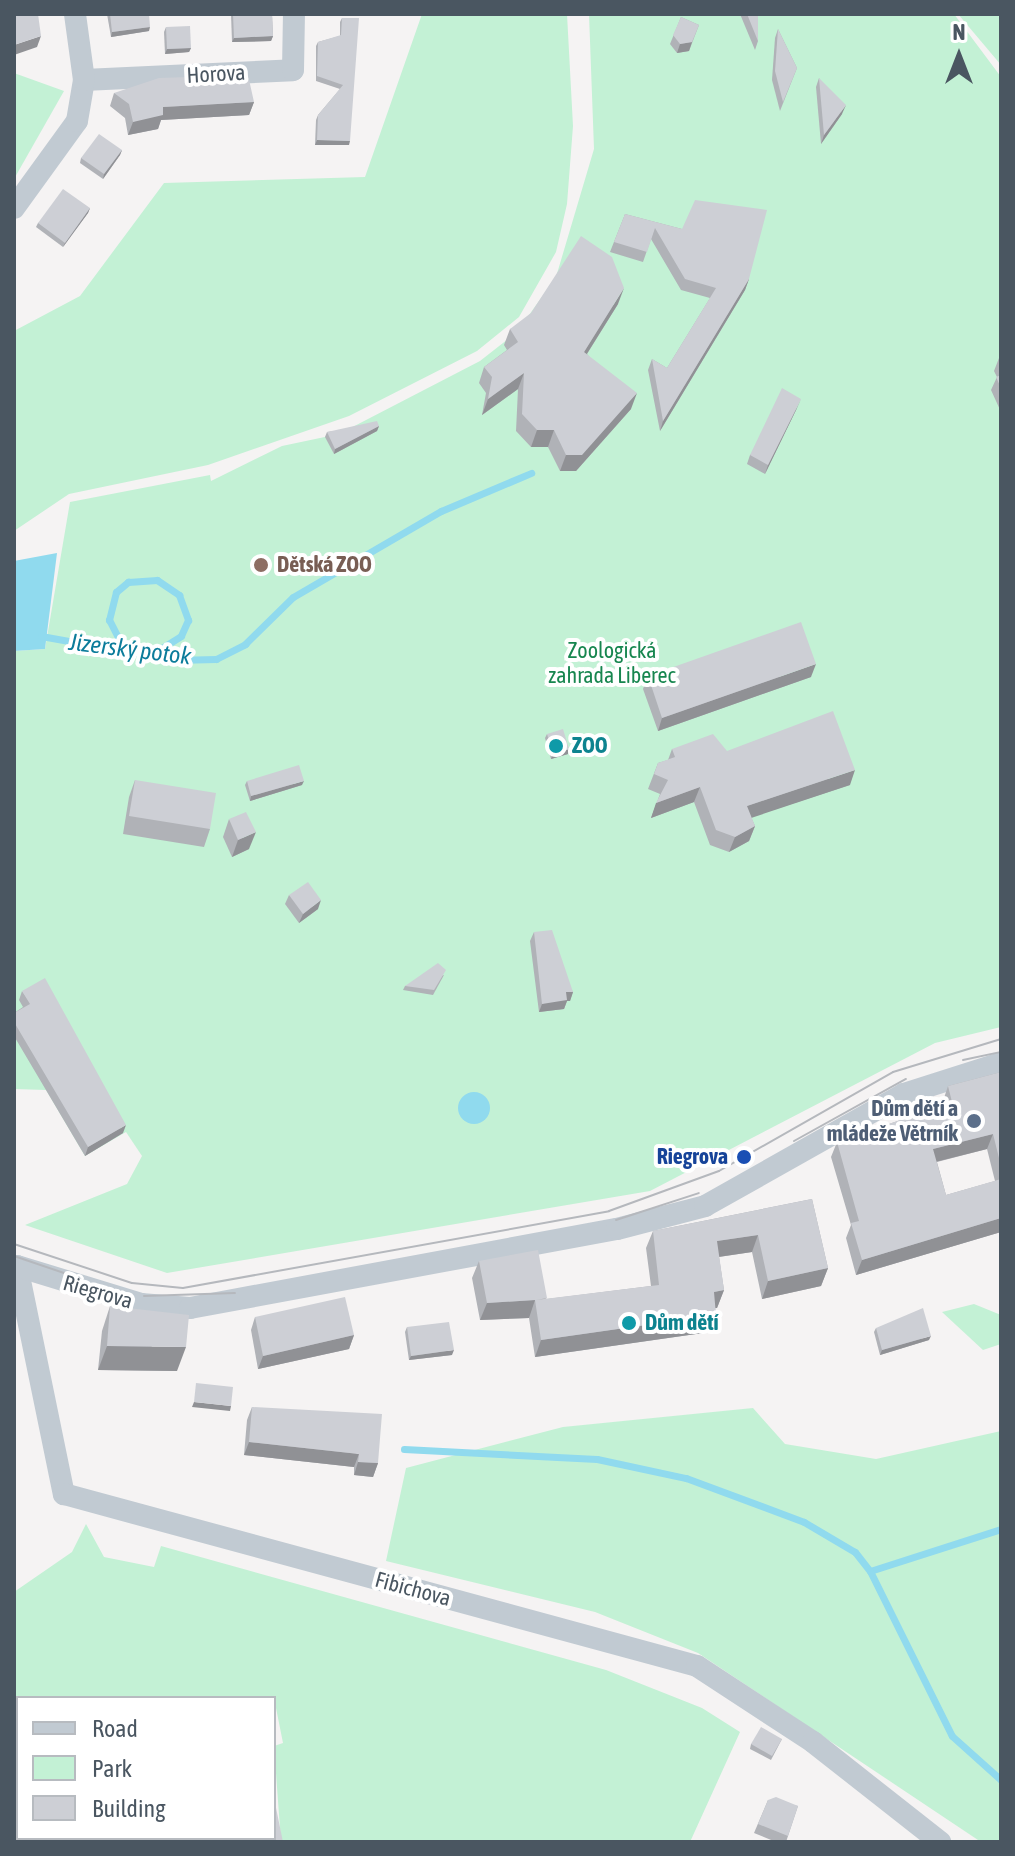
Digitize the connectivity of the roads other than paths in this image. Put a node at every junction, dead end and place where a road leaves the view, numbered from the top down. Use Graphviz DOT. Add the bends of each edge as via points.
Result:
graph roads {
  1 [pos="75,14"];
  2 [pos="294,14"];
  3 [pos="84,80"];
  4 [pos="14,208"];
  5 [pos="1001,1063"];
  6 [pos="16,1265"];
  7 [pos="940,1842"];
  1 -- 3 [label="street"];
  2 -- 3 [label="street, Horova" via="293,70"];
  3 -- 4 [label="street" via="77,121"];
  5 -- 6 [label="street, Riegrova" via="904,1094 705,1206 617,1229 190,1308 141,1304"];
  6 -- 7 [label="street, Fibichova" via="64,1494 697,1666 813,1742"];
}
